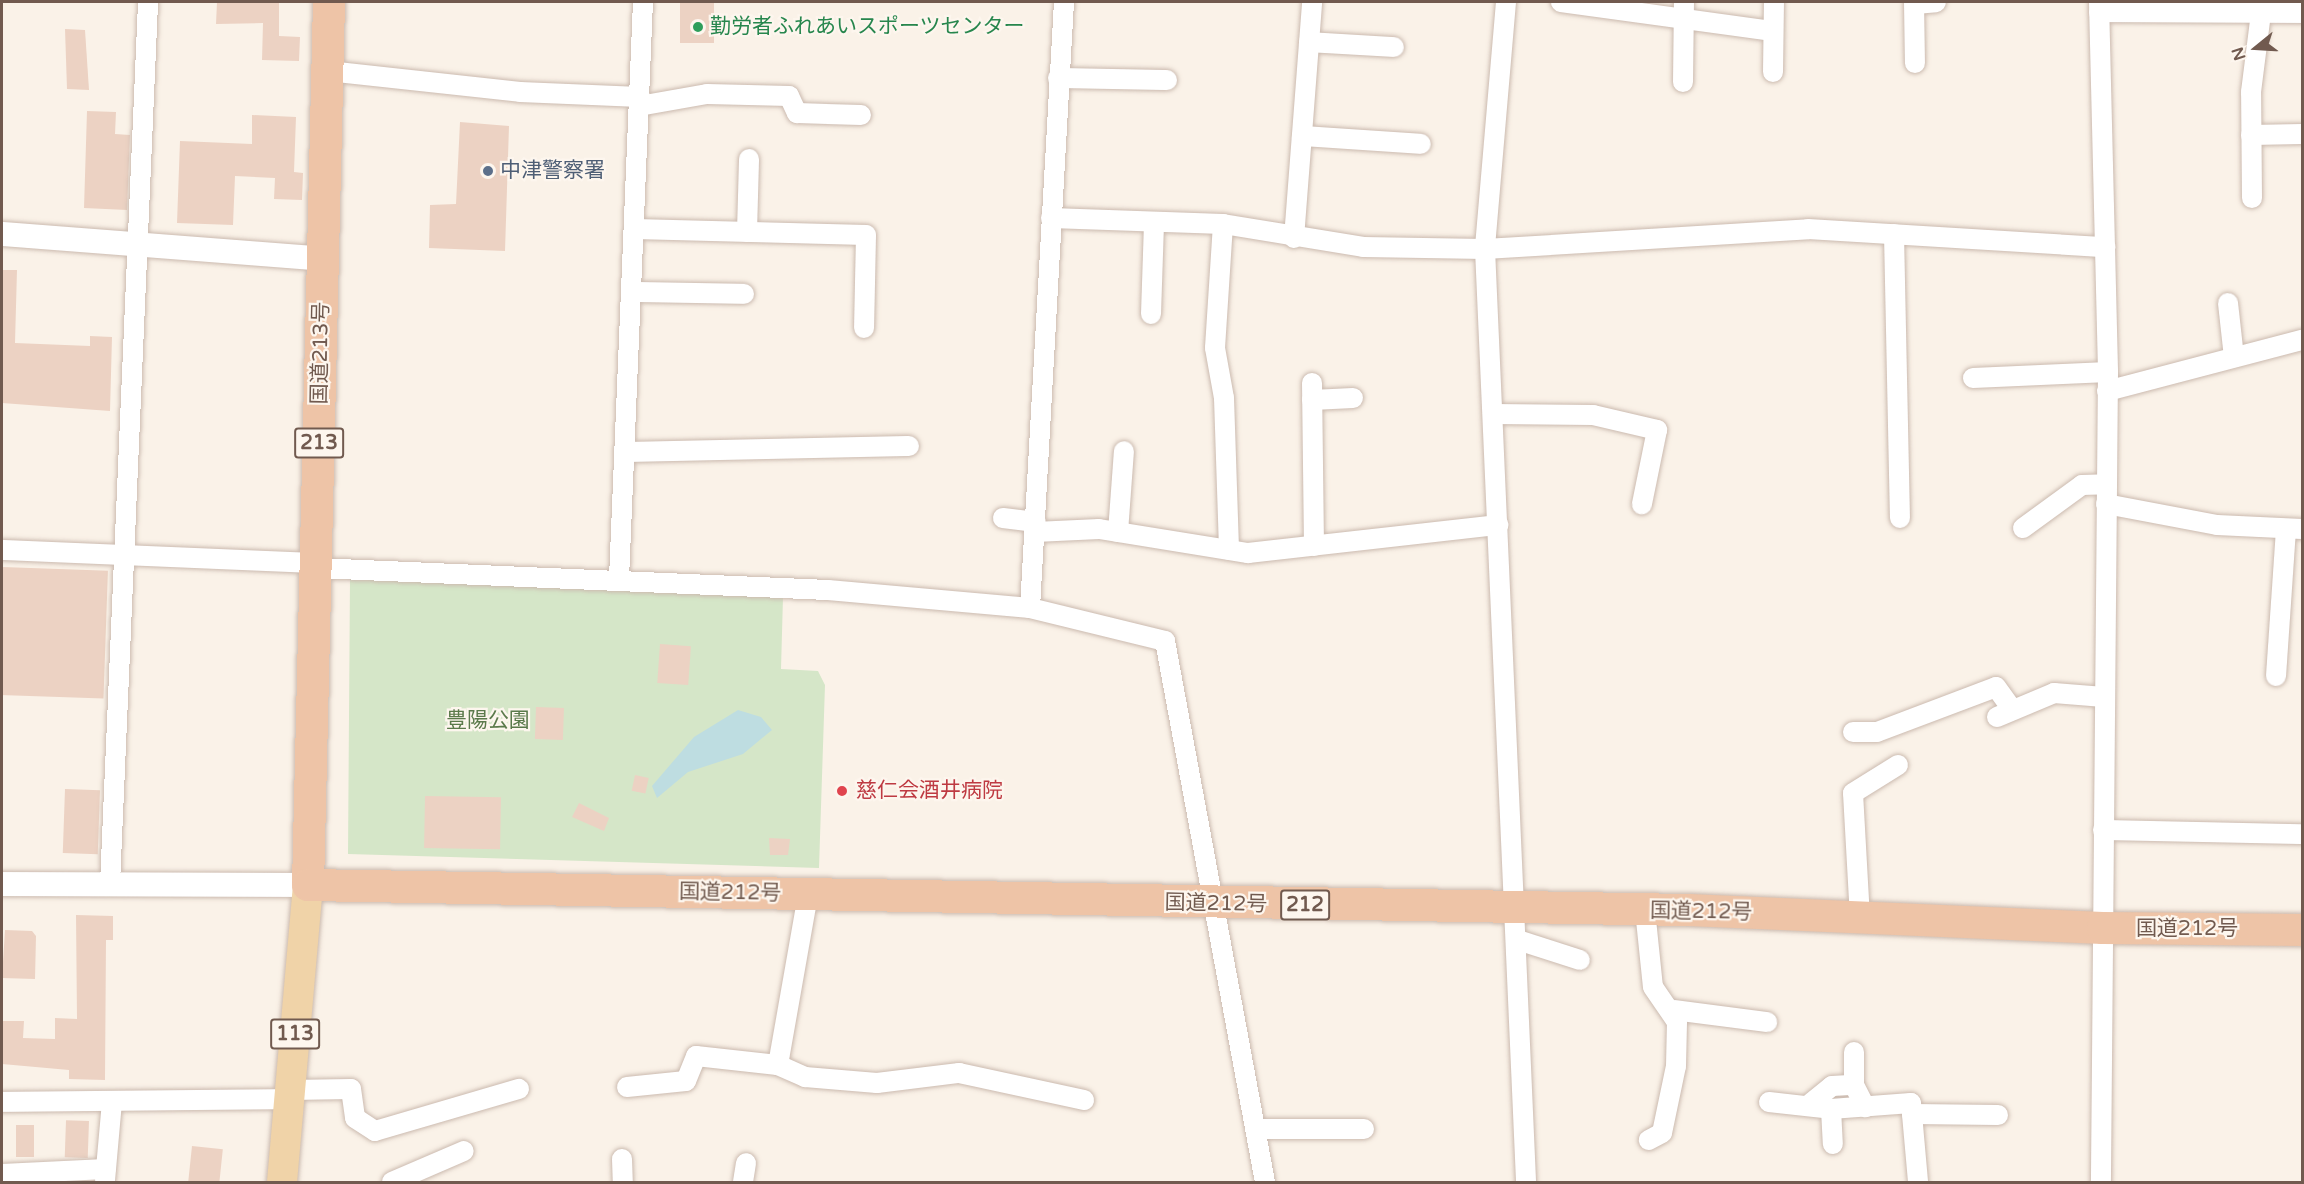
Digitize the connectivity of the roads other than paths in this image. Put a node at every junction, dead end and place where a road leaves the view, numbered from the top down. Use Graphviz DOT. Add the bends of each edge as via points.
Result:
graph roads {
  1 [pos="148,2"];
  2 [pos="329,2"];
  3 [pos="643,2"];
  4 [pos="1064,2"];
  5 [pos="1312,2"];
  6 [pos="1506,2"];
  7 [pos="1562,2"];
  8 [pos="1774,2"];
  9 [pos="1936,2"];
  10 [pos="1915,3"];
  11 [pos="2099,7"];
  12 [pos="1684,10"];
  13 [pos="2261,13"];
  14 [pos="2302,13"];
  15 [pos="1773,31"];
  16 [pos="1309,42"];
  17 [pos="1394,47"];
  18 [pos="1915,63"];
  19 [pos="328,71"];
  20 [pos="1773,72"];
  21 [pos="1058,78"];
  22 [pos="1167,80"];
  23 [pos="1683,82"];
  24 [pos="639,102"];
  25 [pos="861,115"];
  26 [pos="2302,134"];
  27 [pos="2251,135"];
  28 [pos="1302,136"];
  29 [pos="1421,144"];
  30 [pos="749,159"];
  31 [pos="2252,198"];
  32 [pos="1051,218"];
  33 [pos="1154,222"];
  34 [pos="1223,224"];
  35 [pos="635,229"];
  36 [pos="747,232"];
  37 [pos="2,234"];
  38 [pos="1894,234"];
  39 [pos="1294,238"];
  40 [pos="137,244"];
  41 [pos="2105,247"];
  42 [pos="1485,249"];
  43 [pos="324,259"];
  44 [pos="633,292"];
  45 [pos="744,294"];
  46 [pos="2228,303"];
  47 [pos="1151,314"];
  48 [pos="864,328"];
  49 [pos="2302,337"];
  50 [pos="2234,357"];
  51 [pos="1973,378"];
  52 [pos="2107,381"];
  53 [pos="1353,398"];
  54 [pos="1493,414"];
  55 [pos="909,446"];
  56 [pos="1124,451"];
  57 [pos="625,452"];
  58 [pos="2106,484"];
  59 [pos="1642,504"];
  60 [pos="2106,504"];
  61 [pos="1003,518"];
  62 [pos="1900,518"];
  63 [pos="1498,525"];
  64 [pos="1035,527"];
  65 [pos="2023,528"];
  66 [pos="2294,529"];
  67 [pos="1118,532"];
  68 [pos="1314,546"];
  69 [pos="2,550"];
  70 [pos="1229,550"];
  71 [pos="125,555"];
  72 [pos="316,566"];
  73 [pos="619,579"];
  74 [pos="1030,608"];
  75 [pos="2276,676"];
  76 [pos="2104,697"];
  77 [pos="1853,732"];
  78 [pos="1898,765"];
  79 [pos="2103,830"];
  80 [pos="2302,834"];
  81 [pos="2,884"];
  82 [pos="110,884"];
  83 [pos="308,885"];
  84 [pos="808,895"];
  85 [pos="1216,904"];
  86 [pos="1645,910"];
  87 [pos="1860,918"];
  88 [pos="1518,925"];
  89 [pos="2103,928"];
  90 [pos="2302,930"];
  91 [pos="1580,960"];
  92 [pos="1674,1010"];
  93 [pos="1767,1022"];
  94 [pos="1854,1052"];
  95 [pos="778,1065"];
  96 [pos="1854,1085"];
  97 [pos="627,1087"];
  98 [pos="519,1089"];
  99 [pos="290,1094"];
  100 [pos="1084,1100"];
  101 [pos="2,1102"];
  102 [pos="112,1102"];
  103 [pos="1769,1102"];
  104 [pos="1811,1103"];
  105 [pos="1865,1107"];
  106 [pos="1830,1109"];
  107 [pos="1912,1114"];
  108 [pos="1998,1115"];
  109 [pos="1364,1129"];
  110 [pos="1257,1130"];
  111 [pos="1649,1140"];
  112 [pos="1833,1144"];
  113 [pos="464,1151"];
  114 [pos="622,1159"];
  115 [pos="746,1163"];
  116 [pos="2,1174"];
  117 [pos="106,1176"];
  118 [pos="282,1182"];
  119 [pos="392,1182"];
  120 [pos="623,1182"];
  121 [pos="743,1182"];
  122 [pos="1265,1182"];
  123 [pos="1526,1182"];
  124 [pos="1918,1182"];
  125 [pos="2101,1182"];
  1 -- 40 [label="street"];
  2 -- 19 [label="highway, 国道213号 / 213"];
  3 -- 24 [label="street"];
  4 -- 21 [label="street"];
  5 -- 16 [label="street"];
  6 -- 42 [label="street"];
  7 -- 12 [label="street"];
  8 -- 15 [label="street"];
  9 -- 10 [label="street"];
  10 -- 18 [label="street"];
  11 -- 13 [label="street"];
  11 -- 41 [label="street"];
  12 -- 15 [label="street"];
  12 -- 23 [label="street"];
  13 -- 14 [label="street"];
  13 -- 27 [label="street"];
  15 -- 20 [label="street"];
  16 -- 17 [label="street"];
  16 -- 28 [label="street"];
  19 -- 24 [label="street"];
  19 -- 43 [label="highway, 国道213号 / 213"];
  21 -- 22 [label="street"];
  21 -- 32 [label="street"];
  24 -- 25 [label="street" via="706,94 789,96 797,113"];
  24 -- 35 [label="street"];
  26 -- 27 [label="street"];
  27 -- 31 [label="street"];
  28 -- 29 [label="street"];
  28 -- 39 [label="street"];
  30 -- 36 [label="street"];
  32 -- 33 [label="street"];
  32 -- 64 [label="street"];
  33 -- 34 [label="street"];
  33 -- 47 [label="street"];
  34 -- 39 [label="street"];
  34 -- 70 [label="street" via="1215,348 1224,398"];
  35 -- 36 [label="street"];
  35 -- 44 [label="street"];
  36 -- 48 [label="street" via="866,235"];
  37 -- 40 [label="street"];
  38 -- 41 [label="street"];
  38 -- 42 [label="street" via="1808,229"];
  38 -- 62 [label="street"];
  39 -- 42 [label="street" via="1363,247"];
  40 -- 43 [label="street"];
  40 -- 71 [label="street"];
  41 -- 52 [label="street"];
  42 -- 54 [label="street"];
  43 -- 72 [label="highway, 国道213号 / 213"];
  44 -- 45 [label="street"];
  44 -- 57 [label="street"];
  46 -- 50 [label="street"];
  49 -- 50 [label="street"];
  50 -- 52 [label="street"];
  51 -- 52 [label="street"];
  52 -- 58 [label="street"];
  53 -- 68 [label="street" via="1312,392"];
  54 -- 59 [label="street" via="1593,415 1657,430"];
  54 -- 63 [label="street"];
  55 -- 57 [label="street"];
  56 -- 67 [label="street"];
  57 -- 73 [label="street"];
  58 -- 60 [label="street"];
  58 -- 65 [label="street" via="2082,485"];
  60 -- 66 [label="street" via="2217,525"];
  60 -- 76 [label="street"];
  61 -- 64 [label="street"];
  63 -- 68 [label="street"];
  63 -- 88 [label="street"];
  64 -- 67 [label="street"];
  64 -- 74 [label="street"];
  66 -- 75 [label="street"];
  67 -- 70 [label="street"];
  68 -- 70 [label="street" via="1248,553"];
  69 -- 71 [label="street"];
  71 -- 72 [label="street"];
  71 -- 82 [label="street"];
  72 -- 73 [label="street"];
  72 -- 83 [label="highway, 国道213号 / 213"];
  73 -- 74 [label="street"];
  74 -- 85 [label="street" via="1165,641"];
  76 -- 77 [label="street" via="2054,693 2005,713 1996,687 1877,732"];
  76 -- 79 [label="street"];
  78 -- 87 [label="street" via="1853,793"];
  79 -- 80 [label="street"];
  79 -- 89 [label="street"];
  81 -- 82 [label="street"];
  82 -- 83 [label="street"];
  83 -- 84 [label="highway, 国道212号 / 212"];
  83 -- 99 [label="main road, 113"];
  84 -- 85 [label="highway, 国道212号 / 212"];
  84 -- 95 [label="street"];
  85 -- 88 [label="highway, 国道212号 / 212"];
  85 -- 110 [label="street"];
  86 -- 87 [label="highway, 国道212号 / 212"];
  86 -- 88 [label="highway, 国道212号 / 212"];
  86 -- 92 [label="street" via="1653,987"];
  87 -- 89 [label="highway, 国道212号 / 212"];
  88 -- 91 [label="street"];
  88 -- 123 [label="street"];
  89 -- 90 [label="highway, 国道212号 / 212"];
  89 -- 125 [label="street"];
  92 -- 93 [label="street"];
  92 -- 111 [label="street" via="1676,1066 1662,1133"];
  94 -- 96 [label="street"];
  95 -- 97 [label="street" via="696,1056 686,1081"];
  95 -- 100 [label="street" via="805,1077 877,1083 959,1073"];
  96 -- 104 [label="street" via="1832,1086"];
  96 -- 105 [label="street"];
  98 -- 99 [label="street" via="375,1131 355,1118 351,1089"];
  99 -- 102 [label="street"];
  99 -- 118 [label="main road, 113"];
  101 -- 102 [label="street"];
  102 -- 117 [label="street"];
  103 -- 104 [label="street"];
  104 -- 106 [label="street"];
  105 -- 106 [label="street"];
  105 -- 107 [label="street" via="1911,1103"];
  106 -- 112 [label="street"];
  107 -- 108 [label="street"];
  107 -- 124 [label="street"];
  109 -- 110 [label="street"];
  110 -- 122 [label="street"];
  113 -- 119 [label="street"];
  114 -- 120 [label="street"];
  115 -- 121 [label="street"];
  116 -- 117 [label="street"];
}
